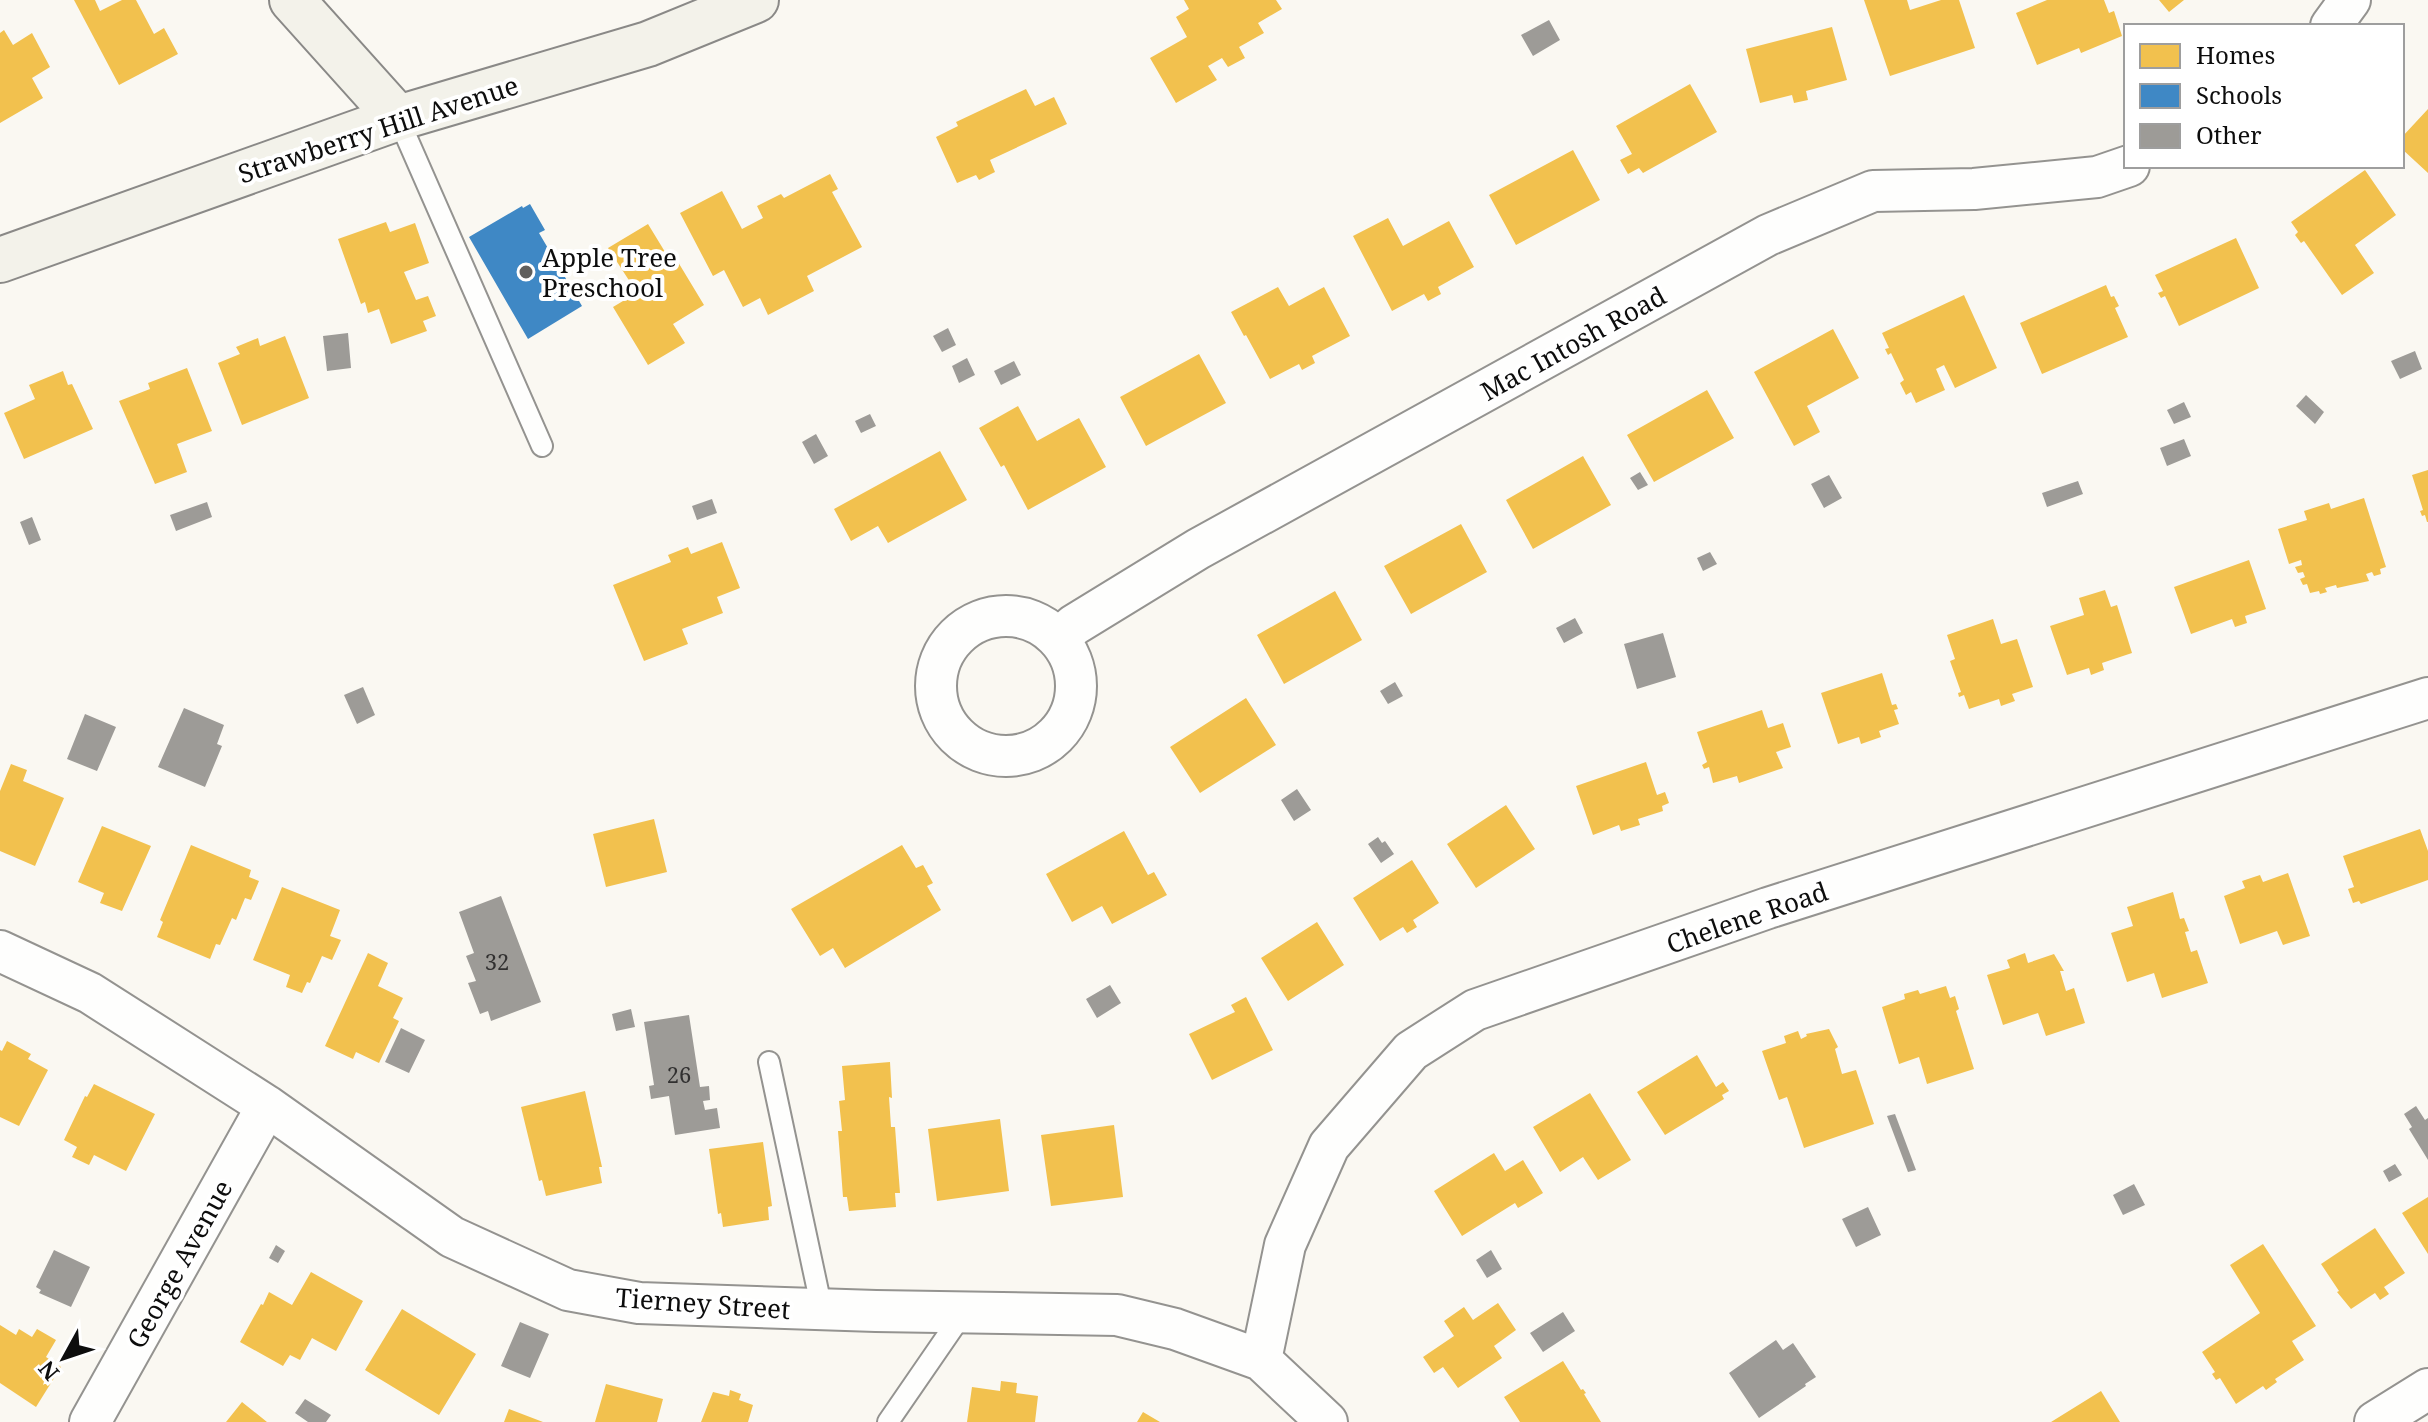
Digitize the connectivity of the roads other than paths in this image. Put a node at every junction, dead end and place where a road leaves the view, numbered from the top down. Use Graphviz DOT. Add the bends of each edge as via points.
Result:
graph roads {
  1 [pos="292,0"];
  2 [pos="756,0"];
  3 [pos="2350,0"];
  4 [pos="2332,24"];
  5 [pos="398,118"];
  6 [pos="2124,168"];
  7 [pos="0,260"];
  8 [pos="542,446"];
  9 [pos="1058,639"];
  10 [pos="2428,698"];
  11 [pos="0,951"];
  12 [pos="769,1062"];
  13 [pos="267,1106"];
  14 [pos="822,1310"];
  15 [pos="963,1313"];
  16 [pos="1261,1360"];
  17 [pos="2428,1389"];
  18 [pos="90,1422"];
  19 [pos="888,1422"];
  20 [pos="1327,1422"];
  21 [pos="2375,1422"];
  1 -- 5 [label="main road"];
  2 -- 5 [label="main road, Strawberry Hill Avenue" via="648,44"];
  3 -- 4 [label="street"];
  5 -- 7 [label="main road, Strawberry Hill Avenue"];
  5 -- 8 [label="lane"];
  6 -- 9 [label="street, Mac Intosh Road" via="2097,177 1974,189 1873,191 1768,235 1198,549"];
  10 -- 16 [label="street, Chelene Road" via="1768,908 1475,1010 1411,1051 1329,1146 1285,1245"];
  11 -- 13 [label="street, Tierney Street" via="90,993"];
  12 -- 14 [label="lane"];
  13 -- 14 [label="street, Tierney Street" via="452,1237 568,1290 639,1303"];
  13 -- 18 [label="street, George Avenue"];
  14 -- 15 [label="street, Tierney Street"];
  15 -- 16 [label="street, Tierney Street" via="1117,1315"];
  15 -- 19 [label="lane"];
  16 -- 20 [label="street, Tierney Street"];
  17 -- 21 [label="street"];
}
